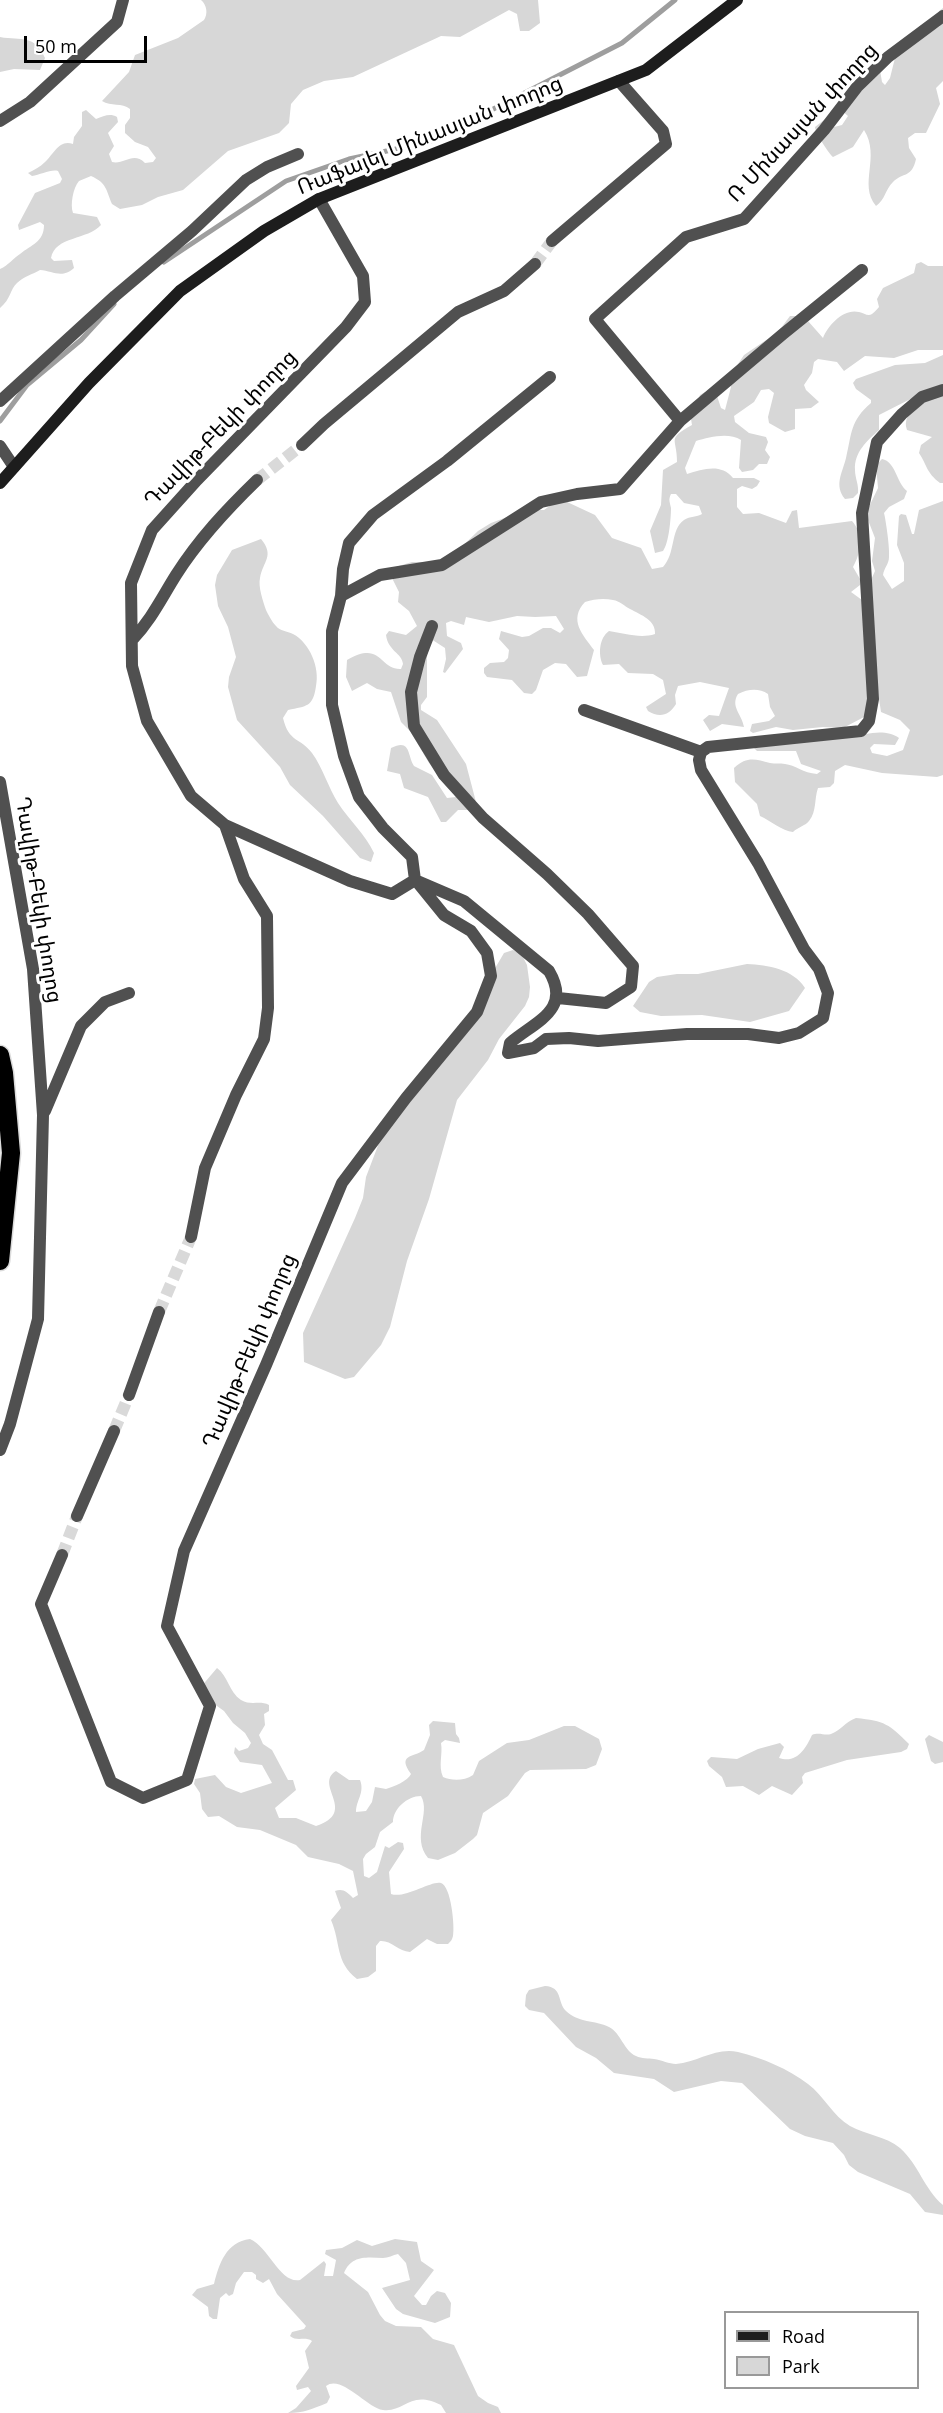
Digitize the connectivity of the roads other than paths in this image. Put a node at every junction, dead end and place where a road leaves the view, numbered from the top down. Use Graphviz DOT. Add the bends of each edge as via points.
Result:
graph roads {
  1 [pos="123,0"];
  2 [pos="737,0"];
  3 [pos="943,16"];
  4 [pos="619,81"];
  5 [pos="0,121"];
  6 [pos="298,154"];
  7 [pos="319,199"];
  8 [pos="552,241"];
  9 [pos="535,264"];
  10 [pos="862,270"];
  11 [pos="550,377"];
  12 [pos="943,390"];
  13 [pos="0,401"];
  14 [pos="680,421"];
  15 [pos="0,446"];
  16 [pos="302,446"];
  17 [pos="14,467"];
  18 [pos="257,480"];
  19 [pos="0,483"];
  20 [pos="341,596"];
  21 [pos="432,626"];
  22 [pos="132,640"];
  23 [pos="584,710"];
  24 [pos="701,752"];
  25 [pos="0,782"];
  26 [pos="225,825"];
  27 [pos="415,880"];
  28 [pos="129,993"];
  29 [pos="558,998"];
  30 [pos="0,1055"];
  31 [pos="43,1115"];
  32 [pos="191,1237"];
  33 [pos="0,1261"];
  34 [pos="159,1312"];
  35 [pos="129,1395"];
  36 [pos="114,1431"];
  37 [pos="0,1450"];
  38 [pos="77,1516"];
  39 [pos="62,1555"];
  1 -- 5 [label="street" via="117,22 30,102"];
  2 -- 4 [label="street, Ռաֆայել Մինասյան փողոց" via="646,70"];
  3 -- 14 [label="street, Ռ Մինասյան փողոց" via="888,57 857,87 744,219 686,237 595,319"];
  4 -- 7 [label="street, Ռաֆայել Մինասյան փողոց"];
  4 -- 8 [label="street" via="663,131 666,144"];
  6 -- 13 [label="street" via="267,166 246,180"];
  7 -- 17 [label="street, Ռաֆայել Մինասյան փողոց" via="264,231 180,291 89,383"];
  7 -- 22 [label="street, Դավիթ-Բեկի փողոց" via="363,276 365,302 346,327 152,530 131,583"];
  9 -- 16 [label="street" via="504,291 458,312"];
  10 -- 14 [label="street"];
  11 -- 20 [label="street" via="373,515 349,543"];
  12 -- 24 [label="street" via="922,397 877,442 862,513 873,699 869,722 861,731 708,747"];
  14 -- 20 [label="street" via="620,489 541,502 442,565 380,575"];
  15 -- 17 [label="street"];
  17 -- 19 [label="street, Ռաֆայել Մինասյան փողոց"];
  18 -- 22 [label="street" via="214,521 176,574 148,624"];
  20 -- 27 [label="street" via="332,631 332,705 344,756 359,797 412,857"];
  21 -- 29 [label="street" via="411,692 414,726 444,775 483,818 588,914 633,966 630,987 606,1003"];
  22 -- 26 [label="street, Դավիթ-Բեկի փողոց" via="132,666 147,721 191,796"];
  23 -- 24 [label="street"];
  24 -- 29 [label="street" via="702,770 819,969 828,993 823,1018 799,1033 779,1038 687,1034 598,1041 569,1038 546,1040 534,1048 508,1053 510,1043 547,1016"];
  25 -- 31 [label="street, Դավիթ-Բեկի փողոց" via="33,969"];
  26 -- 27 [label="street, Դավիթ-Բեկի փողոց" via="350,881 393,894"];
  26 -- 32 [label="street" via="244,879 267,916 268,1008 264,1039 205,1168"];
  27 -- 29 [label="street" via="464,901 511,938 549,971"];
  27 -- 39 [label="street, Դավիթ-Բեկի փողոց" via="444,915 471,931 487,953 491,976 477,1012 342,1183 184,1551 167,1626 210,1706 187,1780 143,1798 111,1782 41,1604"];
  28 -- 31 [label="street" via="105,1002 81,1026"];
  30 -- 33 [label="highway" via="11,1153"];
  31 -- 37 [label="street, Դավիթ-Բեկի փողոց" via="38,1319"];
  34 -- 35 [label="street"];
  36 -- 38 [label="street"];
}
